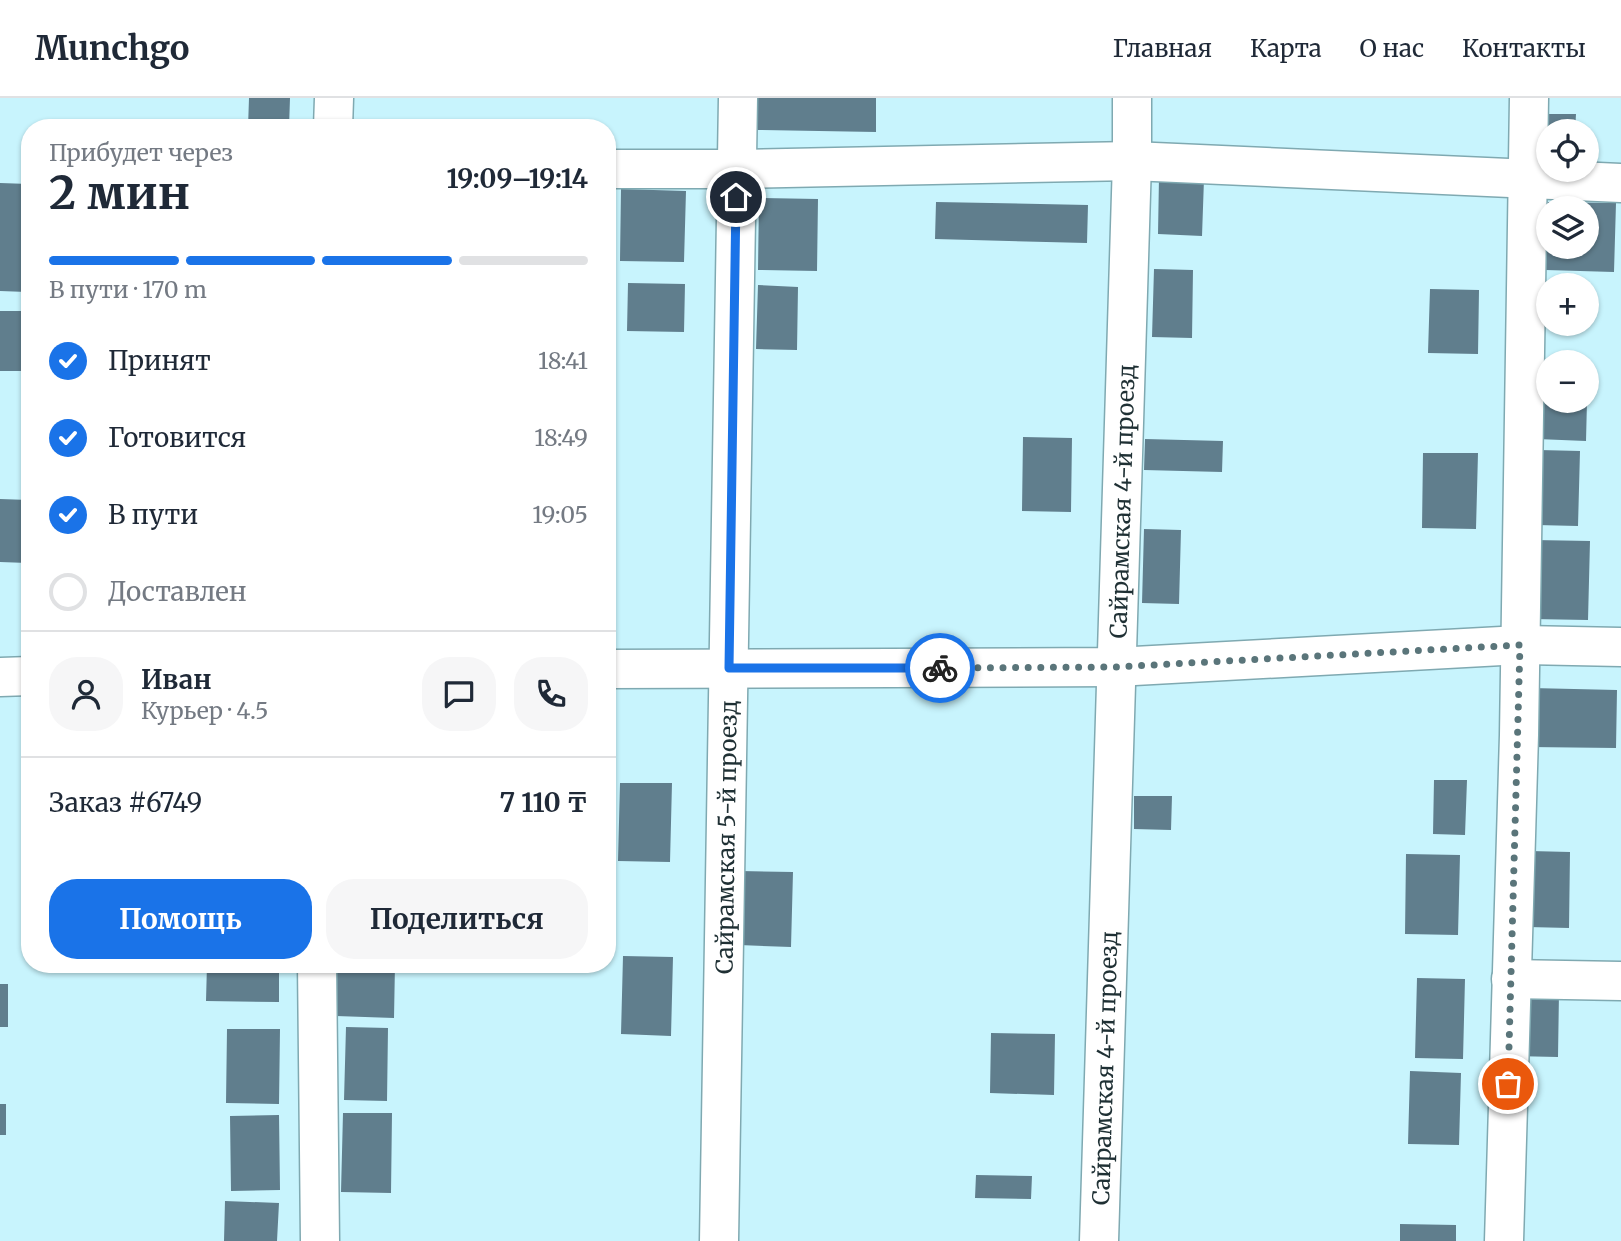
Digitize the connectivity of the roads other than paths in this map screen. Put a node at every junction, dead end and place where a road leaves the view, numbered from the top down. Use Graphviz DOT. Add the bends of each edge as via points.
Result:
graph roads {
  1 [pos="334,98"];
  2 [pos="738,98"];
  3 [pos="1132,98"];
  4 [pos="1529,98"];
  5 [pos="333,119"];
  6 [pos="1132,161"];
  7 [pos="616,169"];
  8 [pos="737,169"];
  9 [pos="1528,179"];
  10 [pos="1621,183"];
  11 [pos="1520,645"];
  12 [pos="1621,647"];
  13 [pos="1116,667"];
  14 [pos="729,668"];
  15 [pos="616,669"];
  16 [pos="21,676"];
  17 [pos="0,677"];
  18 [pos="317,973"];
  19 [pos="1511,979"];
  20 [pos="1621,981"];
  21 [pos="320,1241"];
  22 [pos="719,1241"];
  23 [pos="1099,1241"];
  24 [pos="1504,1241"];
  1 -- 5 [label="street"];
  2 -- 8 [label="street, Сайрамская 5-й проезд"];
  3 -- 6 [label="street, Сайрамская 4-й проезд"];
  4 -- 9 [label="street"];
  6 -- 8 [label="street"];
  6 -- 9 [label="street"];
  6 -- 13 [label="street, Сайрамская 4-й проезд"];
  7 -- 8 [label="street"];
  8 -- 14 [label="street, Сайрамская 5-й проезд"];
  9 -- 10 [label="street"];
  9 -- 11 [label="street"];
  11 -- 12 [label="street"];
  11 -- 13 [label="street"];
  11 -- 19 [label="street"];
  13 -- 14 [label="street"];
  13 -- 23 [label="street, Сайрамская 4-й проезд"];
  14 -- 15 [label="street"];
  14 -- 22 [label="street, Сайрамская 5-й проезд"];
  16 -- 17 [label="street"];
  18 -- 21 [label="street"];
  19 -- 20 [label="street"];
  19 -- 24 [label="street"];
}
